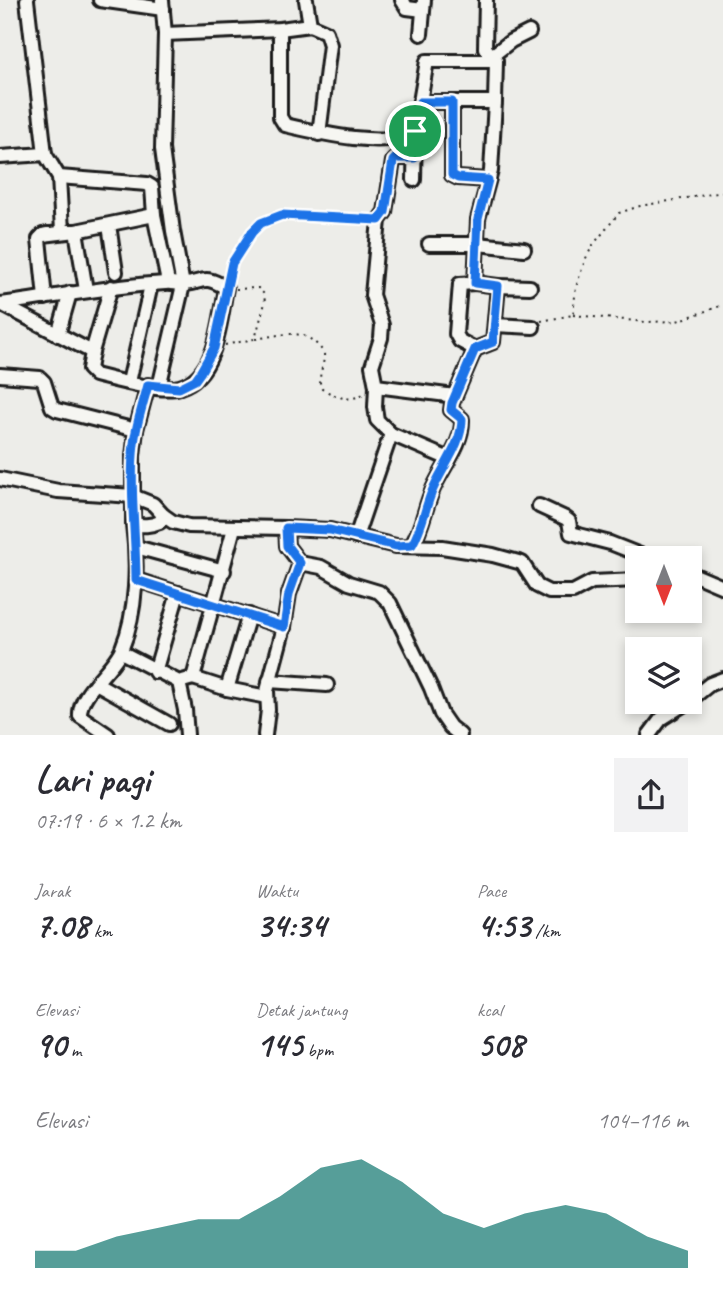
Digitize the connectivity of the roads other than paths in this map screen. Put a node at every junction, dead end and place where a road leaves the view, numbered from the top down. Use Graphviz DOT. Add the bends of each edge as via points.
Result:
graph roads {
  1 [pos="27,0"];
  2 [pos="100,0"];
  3 [pos="306,0"];
  4 [pos="402,0"];
  5 [pos="486,0"];
  6 [pos="163,5"];
  7 [pos="424,5"];
  8 [pos="310,25"];
  9 [pos="279,29"];
  10 [pos="529,32"];
  11 [pos="165,34"];
  12 [pos="421,34"];
  13 [pos="494,58"];
  14 [pos="420,102"];
  15 [pos="452,102"];
  16 [pos="495,102"];
  17 [pos="415,131"];
  18 [pos="319,134"];
  19 [pos="45,154"];
  20 [pos="0,158"];
  21 [pos="414,158"];
  22 [pos="59,177"];
  23 [pos="414,180"];
  24 [pos="488,180"];
  25 [pos="154,215"];
  26 [pos="109,225"];
  27 [pos="62,231"];
  28 [pos="76,231"];
  29 [pos="429,244"];
  30 [pos="478,244"];
  31 [pos="524,249"];
  32 [pos="116,272"];
  33 [pos="168,282"];
  34 [pos="475,283"];
  35 [pos="151,285"];
  36 [pos="183,285"];
  37 [pos="498,286"];
  38 [pos="530,286"];
  39 [pos="111,287"];
  40 [pos="86,290"];
  41 [pos="70,293"];
  42 [pos="45,298"];
  43 [pos="1,304"];
  44 [pos="495,325"];
  45 [pos="533,327"];
  46 [pos="58,335"];
  47 [pos="475,349"];
  48 [pos="92,352"];
  49 [pos="0,375"];
  50 [pos="129,382"];
  51 [pos="153,386"];
  52 [pos="376,386"];
  53 [pos="455,396"];
  54 [pos="136,430"];
  55 [pos="391,434"];
  56 [pos="449,459"];
  57 [pos="0,479"];
  58 [pos="133,496"];
  59 [pos="539,506"];
  60 [pos="163,515"];
  61 [pos="133,524"];
  62 [pos="234,528"];
  63 [pos="286,528"];
  64 [pos="356,537"];
  65 [pos="412,545"];
  66 [pos="136,547"];
  67 [pos="625,549"];
  68 [pos="300,563"];
  69 [pos="224,571"];
  70 [pos="702,578"];
  71 [pos="136,580"];
  72 [pos="625,580"];
  73 [pos="723,587"];
  74 [pos="177,593"];
  75 [pos="214,604"];
  76 [pos="249,615"];
  77 [pos="284,627"];
  78 [pos="121,652"];
  79 [pos="155,672"];
  80 [pos="193,678"];
  81 [pos="723,679"];
  82 [pos="269,681"];
  83 [pos="179,682"];
  84 [pos="96,683"];
  85 [pos="327,685"];
  86 [pos="227,689"];
  87 [pos="702,690"];
  88 [pos="267,697"];
  89 [pos="669,714"];
  90 [pos="169,724"];
  91 [pos="108,735"];
  92 [pos="187,735"];
  93 [pos="265,735"];
  94 [pos="460,735"];
  95 [pos="649,735"];
  1 -- 19 [label="street"];
  2 -- 6 [label="street"];
  3 -- 8 [label="street"];
  4 -- 7 [label="street" via="407,8"];
  5 -- 13 [label="street" via="485,48"];
  6 -- 11 [label="street"];
  7 -- 12 [label="street"];
  8 -- 9 [label="street"];
  8 -- 18 [label="street" via="326,32 330,45"];
  9 -- 11 [label="street"];
  9 -- 18 [label="street" via="280,117 285,125"];
  10 -- 13 [label="street" via="510,41"];
  11 -- 36 [label="street" via="162,149"];
  13 -- 14 [label="street" via="428,61"];
  13 -- 16 [label="street"];
  14 -- 15 [label="street"];
  14 -- 17 [label="street"];
  15 -- 16 [label="street"];
  15 -- 24 [label="street" via="452,175"];
  16 -- 24 [label="street"];
  17 -- 18 [label="street" via="398,138"];
  17 -- 21 [label="street"];
  19 -- 20 [label="street"];
  19 -- 22 [label="street"];
  21 -- 23 [label="street"];
  21 -- 52 [label="street" via="393,161 385,212 379,220 372,295 382,326 372,366"];
  22 -- 25 [label="street" via="147,184 152,187"];
  22 -- 27 [label="street"];
  24 -- 30 [label="street" via="478,219"];
  25 -- 26 [label="street"];
  25 -- 33 [label="street"];
  26 -- 28 [label="street"];
  26 -- 32 [label="street"];
  27 -- 28 [label="street"];
  27 -- 42 [label="street" via="39,239"];
  28 -- 40 [label="street"];
  29 -- 30 [label="street"];
  30 -- 31 [label="street"];
  30 -- 34 [label="street"];
  33 -- 35 [label="street"];
  33 -- 36 [label="street"];
  34 -- 37 [label="street"];
  34 -- 47 [label="street" via="460,284 456,334"];
  35 -- 39 [label="street"];
  35 -- 50 [label="street"];
  36 -- 51 [label="street"];
  36 -- 51 [label="street" via="205,280 226,288 214,348 195,380 179,388"];
  37 -- 38 [label="street"];
  37 -- 44 [label="street"];
  39 -- 40 [label="street"];
  39 -- 48 [label="street"];
  40 -- 41 [label="street"];
  41 -- 42 [label="street"];
  41 -- 46 [label="street"];
  42 -- 43 [label="street"];
  43 -- 46 [label="street"];
  44 -- 45 [label="street"];
  44 -- 47 [label="street" via="493,342"];
  46 -- 48 [label="street"];
  47 -- 53 [label="street"];
  48 -- 50 [label="street" via="91,373"];
  49 -- 54 [label="street" via="40,378 57,410"];
  50 -- 51 [label="street"];
  51 -- 54 [label="street"];
  52 -- 53 [label="street"];
  52 -- 55 [label="street" via="377,420"];
  53 -- 56 [label="street" via="451,410 462,423"];
  54 -- 58 [label="street"];
  55 -- 56 [label="street"];
  55 -- 64 [label="street"];
  56 -- 65 [label="street"];
  57 -- 58 [label="street" via="58,491"];
  58 -- 60 [label="street" via="153,504"];
  58 -- 61 [label="street"];
  59 -- 67 [label="street" via="565,518 571,533"];
  60 -- 61 [label="street" via="155,524"];
  60 -- 62 [label="street" via="190,527"];
  61 -- 66 [label="street"];
  62 -- 63 [label="street"];
  62 -- 69 [label="street"];
  63 -- 64 [label="street" via="330,530"];
  63 -- 68 [label="street" via="287,546"];
  64 -- 65 [label="street"];
  65 -- 72 [label="street" via="522,562 537,586 549,592 573,592 599,581"];
  66 -- 69 [label="street"];
  66 -- 71 [label="street"];
  68 -- 77 [label="street"];
  68 -- 94 [label="street" via="379,592 390,603 441,714"];
  69 -- 75 [label="street"];
  70 -- 73 [label="street"];
  71 -- 74 [label="street"];
  71 -- 78 [label="street"];
  74 -- 75 [label="street"];
  74 -- 79 [label="street"];
  75 -- 76 [label="street"];
  75 -- 80 [label="street"];
  76 -- 77 [label="street"];
  76 -- 86 [label="street"];
  77 -- 82 [label="street"];
  78 -- 79 [label="street"];
  78 -- 84 [label="street"];
  79 -- 83 [label="street"];
  80 -- 83 [label="street"];
  80 -- 86 [label="street"];
  81 -- 87 [label="street"];
  82 -- 85 [label="street"];
  82 -- 88 [label="street"];
  83 -- 92 [label="street"];
  84 -- 90 [label="street"];
  84 -- 91 [label="street" via="80,716"];
  86 -- 88 [label="street"];
  88 -- 93 [label="street"];
  89 -- 95 [label="street"];
}
